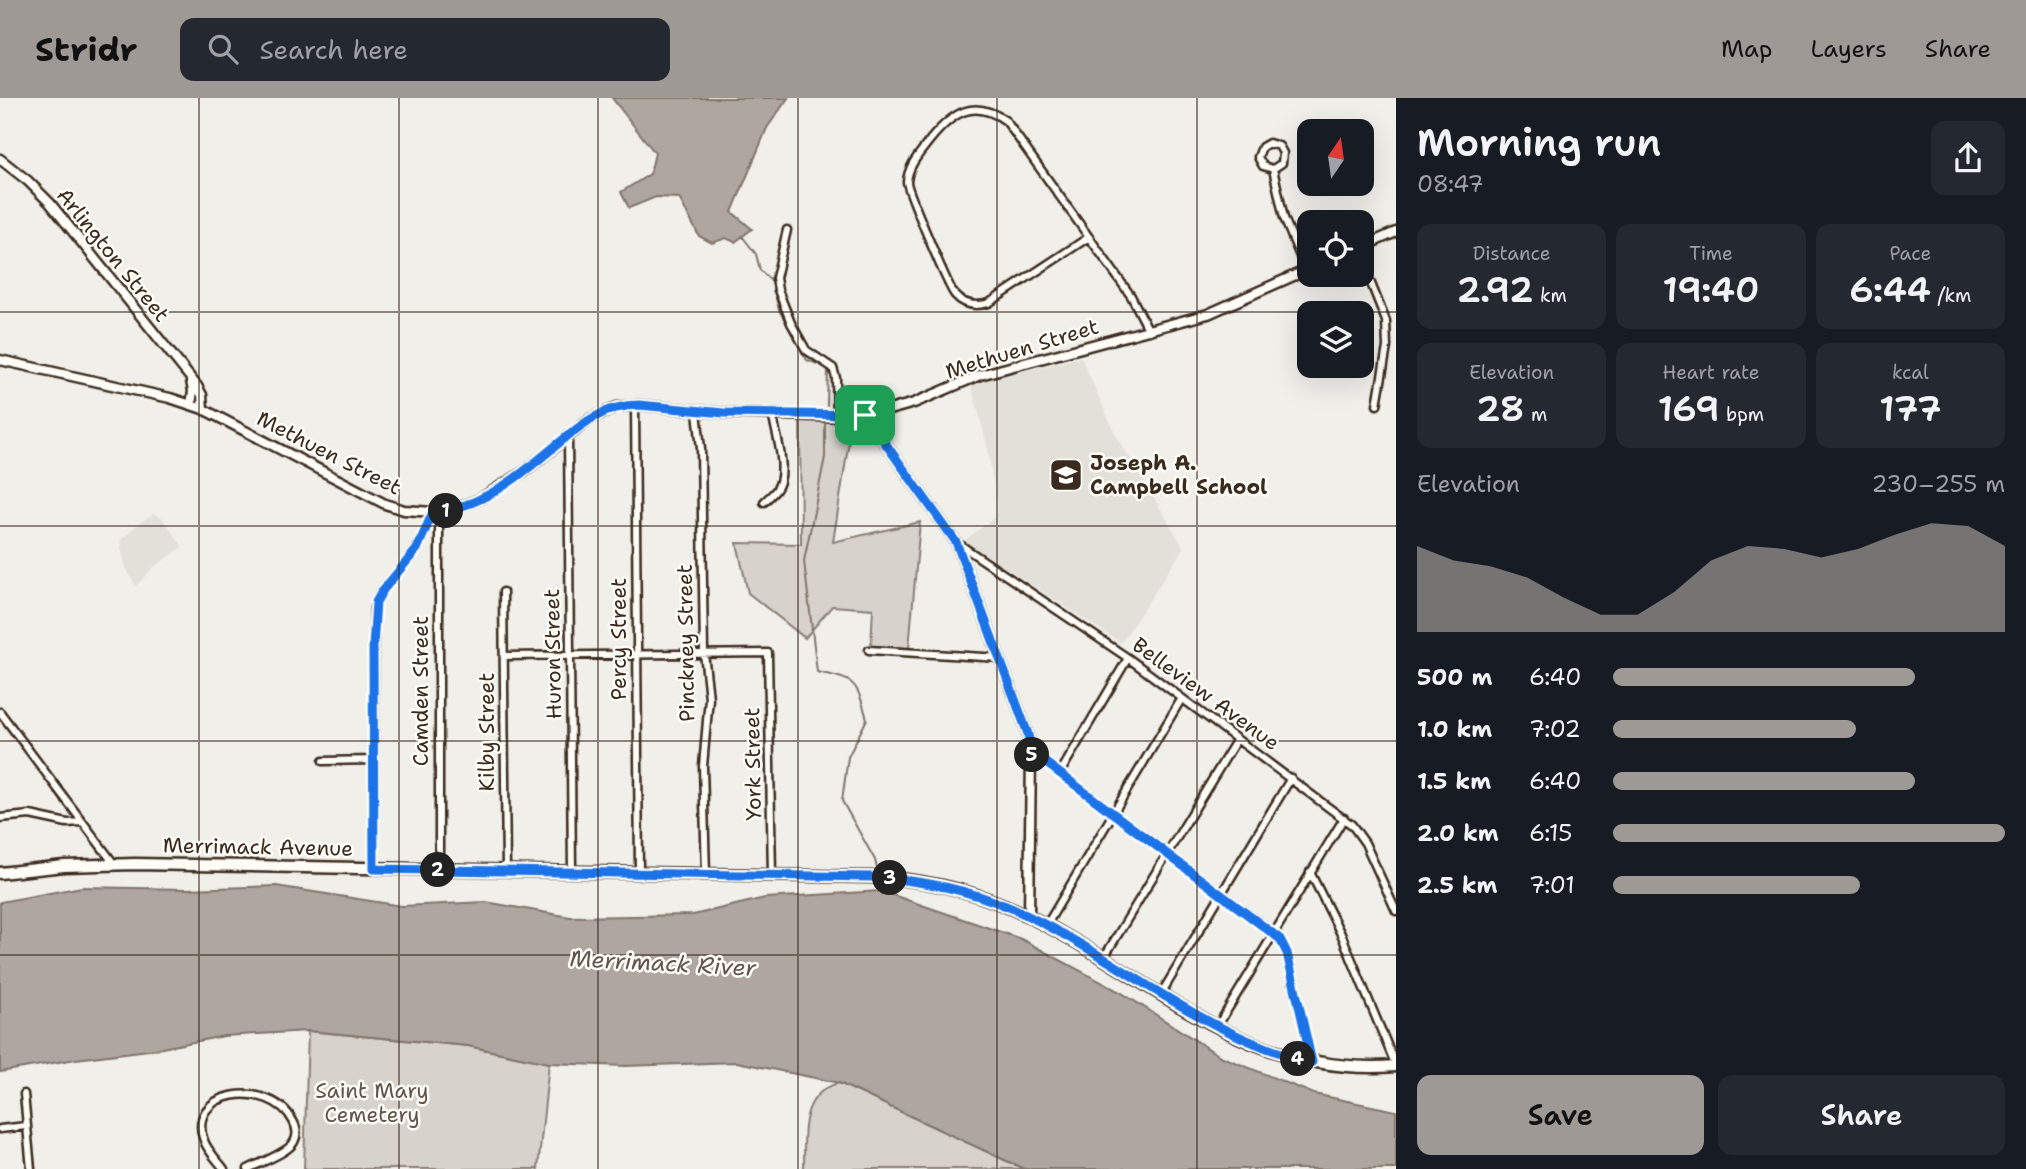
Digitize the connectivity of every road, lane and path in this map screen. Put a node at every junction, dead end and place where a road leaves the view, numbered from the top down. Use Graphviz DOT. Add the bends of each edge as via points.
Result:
graph roads {
  1 [pos="0,159"];
  2 [pos="1273,169"];
  3 [pos="786,230"];
  4 [pos="1396,232"];
  5 [pos="1089,237"];
  6 [pos="1374,242"];
  7 [pos="1297,247"];
  8 [pos="1297,274"];
  9 [pos="1372,287"];
  10 [pos="1149,331"];
  11 [pos="0,360"];
  12 [pos="191,381"];
  13 [pos="191,405"];
  14 [pos="635,405"];
  15 [pos="1377,405"];
  16 [pos="203,409"];
  17 [pos="697,411"];
  18 [pos="772,414"];
  19 [pos="865,415"];
  20 [pos="837,416"];
  21 [pos="568,436"];
  22 [pos="764,502"];
  23 [pos="433,512"];
  24 [pos="956,542"];
  25 [pos="503,592"];
  26 [pos="869,650"];
  27 [pos="704,653"];
  28 [pos="637,654"];
  29 [pos="570,655"];
  30 [pos="504,656"];
  31 [pos="1000,659"];
  32 [pos="1128,659"];
  33 [pos="1182,698"];
  34 [pos="0,712"];
  35 [pos="1237,738"];
  36 [pos="1031,754"];
  37 [pos="374,760"];
  38 [pos="323,761"];
  39 [pos="1060,773"];
  40 [pos="1290,778"];
  41 [pos="1114,813"];
  42 [pos="0,818"];
  43 [pos="1344,818"];
  44 [pos="82,822"];
  45 [pos="1167,853"];
  46 [pos="114,864"];
  47 [pos="374,869"];
  48 [pos="439,870"];
  49 [pos="506,871"];
  50 [pos="572,872"];
  51 [pos="1310,872"];
  52 [pos="0,873"];
  53 [pos="639,873"];
  54 [pos="706,874"];
  55 [pos="772,875"];
  56 [pos="1221,894"];
  57 [pos="1396,911"];
  58 [pos="1029,917"];
  59 [pos="1046,926"];
  60 [pos="1273,932"];
  61 [pos="1103,960"];
  62 [pos="1161,994"];
  63 [pos="1217,1027"];
  64 [pos="1312,1062"];
  65 [pos="1396,1066"];
  66 [pos="24,1094"];
  67 [pos="26,1126"];
  68 [pos="0,1129"];
  69 [pos="32,1169"];
  70 [pos="224,1169"];
  71 [pos="248,1169"];
  1 -- 12 [label="street, Arlington Street" via="42,195"];
  2 -- 2 [label="street" via="1282,163 1283,153 1269,143 1258,157 1263,166"];
  2 -- 7 [label="street" via="1284,218"];
  3 -- 20 [label="street" via="776,278 778,290 806,350 833,369"];
  4 -- 6 [label="street"];
  5 -- 5 [label="street" via="1006,121 981,104 964,105 953,112 910,170 908,189 946,282 956,297 967,303 989,303"];
  5 -- 10 [label="street" via="1138,307"];
  8 -- 10 [label="street, Methuen Street" via="1208,314"];
  9 -- 15 [label="street" via="1386,321 1387,347"];
  10 -- 19 [label="street, Methuen Street" via="979,376 914,403"];
  11 -- 13 [label="street, Methuen Street"];
  12 -- 13 [label="street"];
  12 -- 16 [label="street, Arlington Street" via="202,395"];
  13 -- 16 [label="street, Methuen Street"];
  14 -- 17 [label="street, Methuen Street"];
  14 -- 21 [label="street, Methuen Street" via="599,414"];
  14 -- 28 [label="street, Percy Street"];
  16 -- 23 [label="street, Methuen Street" via="385,504"];
  17 -- 18 [label="street, Methuen Street"];
  17 -- 27 [label="street, Pinckney Street"];
  18 -- 20 [label="street, Methuen Street"];
  18 -- 22 [label="street" via="781,467 778,487"];
  19 -- 20 [label="street, Methuen Street"];
  19 -- 24 [label="street"];
  21 -- 23 [label="street, Methuen Street" via="490,494 464,506"];
  21 -- 29 [label="street, Huron Street"];
  23 -- 37 [label="street" via="422,540 374,608"];
  23 -- 48 [label="street, Camden Street" via="439,523"];
  24 -- 31 [label="street"];
  24 -- 32 [label="street, Belleview Avenue"];
  25 -- 30 [label="street, Kilby Street"];
  26 -- 31 [label="street"];
  27 -- 28 [label="street"];
  27 -- 54 [label="street, Pinckney Street" via="709,698 703,766"];
  27 -- 55 [label="street, York Street" via="768,653"];
  28 -- 29 [label="street"];
  28 -- 53 [label="street, Percy Street"];
  29 -- 30 [label="street"];
  29 -- 50 [label="street, Huron Street"];
  30 -- 49 [label="street, Kilby Street"];
  31 -- 36 [label="street"];
  32 -- 33 [label="street, Belleview Avenue"];
  32 -- 39 [label="street"];
  33 -- 35 [label="street, Belleview Avenue"];
  33 -- 41 [label="street"];
  34 -- 44 [label="street"];
  35 -- 40 [label="street, Belleview Avenue"];
  35 -- 45 [label="street"];
  36 -- 39 [label="street"];
  36 -- 58 [label="street"];
  37 -- 38 [label="street"];
  37 -- 47 [label="street"];
  39 -- 41 [label="street"];
  40 -- 43 [label="street, Belleview Avenue"];
  40 -- 56 [label="street"];
  41 -- 45 [label="street"];
  41 -- 59 [label="street"];
  42 -- 44 [label="street" via="38,816"];
  43 -- 51 [label="street"];
  43 -- 57 [label="street, Belleview Avenue" via="1362,837"];
  44 -- 46 [label="street"];
  45 -- 56 [label="street"];
  45 -- 61 [label="street"];
  46 -- 47 [label="main road, Merrimack Avenue"];
  46 -- 52 [label="main road, Merrimack Avenue"];
  47 -- 48 [label="main road, Merrimack Avenue"];
  48 -- 49 [label="main road, Merrimack Avenue"];
  49 -- 50 [label="main road, Merrimack Avenue"];
  50 -- 53 [label="main road, Merrimack Avenue"];
  51 -- 60 [label="street"];
  51 -- 65 [label="street"];
  53 -- 54 [label="main road, Merrimack Avenue"];
  54 -- 55 [label="main road, Merrimack Avenue"];
  55 -- 58 [label="main road, Merrimack Avenue" via="887,878 954,889"];
  56 -- 60 [label="street"];
  56 -- 62 [label="street"];
  58 -- 59 [label="main road, Merrimack Avenue"];
  59 -- 61 [label="main road, Merrimack Avenue"];
  60 -- 63 [label="street"];
  60 -- 64 [label="street" via="1287,953"];
  61 -- 62 [label="main road, Merrimack Avenue"];
  62 -- 63 [label="main road, Merrimack Avenue"];
  63 -- 64 [label="main road, Merrimack Avenue" via="1270,1051"];
  64 -- 65 [label="main road, Merrimack Avenue"];
  66 -- 67 [label="street"];
  67 -- 68 [label="street"];
  67 -- 69 [label="street"];
  70 -- 71 [label="street" via="204,1142 202,1126 213,1103 232,1094 268,1098 284,1109 296,1128 290,1147"];
}
